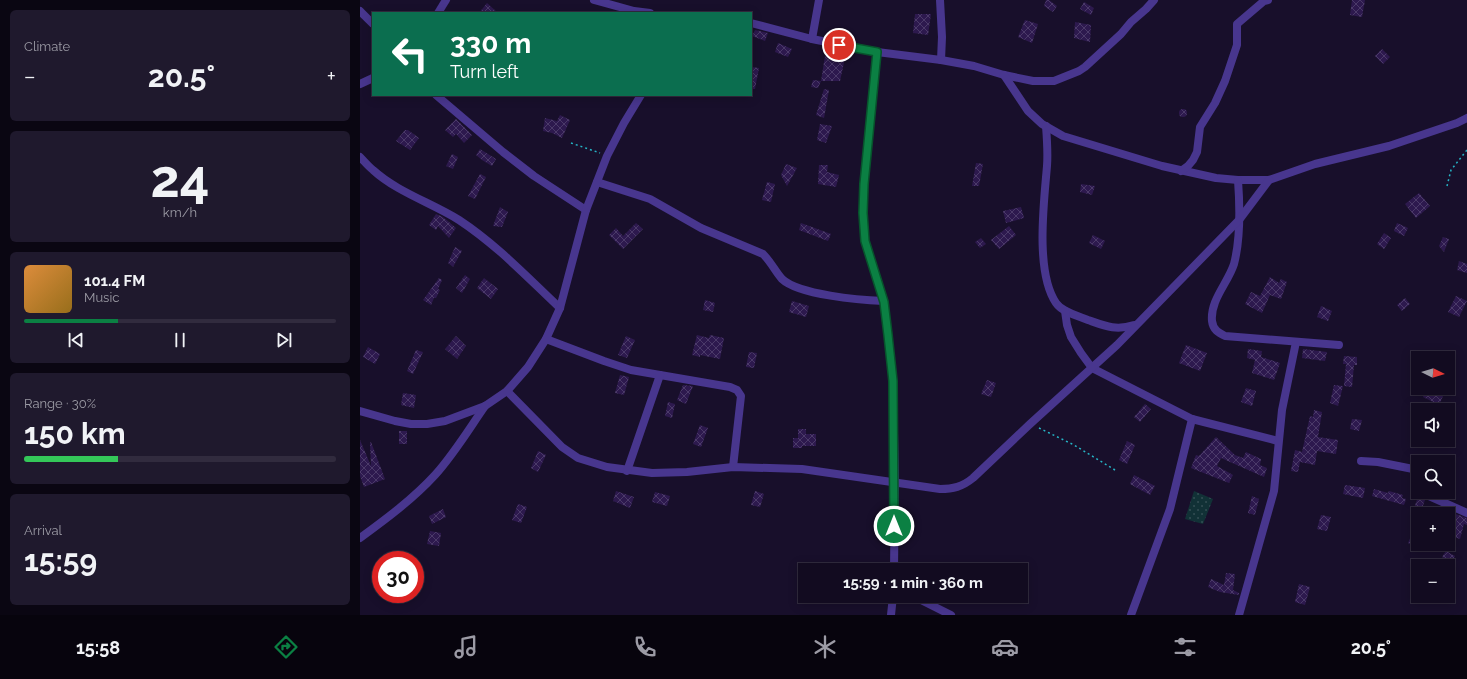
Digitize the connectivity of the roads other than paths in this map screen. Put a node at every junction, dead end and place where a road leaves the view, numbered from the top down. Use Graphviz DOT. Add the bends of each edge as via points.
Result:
graph roads {
  1 [pos="446,0"];
  2 [pos="594,0"];
  3 [pos="819,0"];
  4 [pos="940,0"];
  5 [pos="1154,0"];
  6 [pos="1268,0"];
  7 [pos="360,11"];
  8 [pos="439,12"];
  9 [pos="642,12"];
  10 [pos="372,23"];
  11 [pos="752,23"];
  12 [pos="812,39"];
  13 [pos="877,52"];
  14 [pos="941,60"];
  15 [pos="1004,75"];
  16 [pos="372,78"];
  17 [pos="360,84"];
  18 [pos="437,96"];
  19 [pos="640,96"];
  20 [pos="1467,118"];
  21 [pos="1046,126"];
  22 [pos="360,157"];
  23 [pos="1181,171"];
  24 [pos="1238,180"];
  25 [pos="1269,180"];
  26 [pos="597,182"];
  27 [pos="586,210"];
  28 [pos="1239,220"];
  29 [pos="884,302"];
  30 [pos="560,308"];
  31 [pos="1066,311"];
  32 [pos="1137,324"];
  33 [pos="546,339"];
  34 [pos="1296,342"];
  35 [pos="1339,345"];
  36 [pos="1092,368"];
  37 [pos="660,376"];
  38 [pos="507,391"];
  39 [pos="485,406"];
  40 [pos="360,411"];
  41 [pos="1192,419"];
  42 [pos="1278,441"];
  43 [pos="1361,461"];
  44 [pos="733,467"];
  45 [pos="1411,469"];
  46 [pos="627,471"];
  47 [pos="895,483"];
  48 [pos="1436,499"];
  49 [pos="1467,513"];
  50 [pos="360,538"];
  51 [pos="894,563"];
  52 [pos="892,603"];
  53 [pos="927,603"];
  54 [pos="891,615"];
  55 [pos="951,615"];
  56 [pos="1131,615"];
  57 [pos="1239,615"];
  1 -- 8 [label="street"];
  2 -- 9 [label="street"];
  3 -- 12 [label="street"];
  4 -- 14 [label="street"];
  5 -- 15 [label="street" via="1100,54 1079,71 1046,82"];
  6 -- 23 [label="street" via="1237,24 1237,45 1225,81 1200,127 1193,160"];
  7 -- 10 [label="street"];
  11 -- 12 [label="street"];
  12 -- 13 [label="street"];
  13 -- 14 [label="street"];
  13 -- 29 [label="street" via="863,213 865,241"];
  14 -- 15 [label="street"];
  15 -- 21 [label="street" via="1028,111"];
  16 -- 17 [label="street"];
  18 -- 27 [label="street" via="534,176"];
  19 -- 26 [label="street" via="607,156"];
  20 -- 25 [label="street" via="1389,146 1315,164"];
  21 -- 23 [label="street" via="1063,136"];
  21 -- 31 [label="street" via="1047,164 1043,208 1045,271 1056,304"];
  22 -- 30 [label="street" via="393,184 459,220 479,234"];
  23 -- 24 [label="street"];
  24 -- 25 [label="street"];
  24 -- 28 [label="street"];
  25 -- 28 [label="street"];
  26 -- 27 [label="street"];
  26 -- 29 [label="street" via="650,199 701,228 754,249 763,254 782,279 791,285 850,299"];
  27 -- 30 [label="street"];
  28 -- 32 [label="street"];
  28 -- 34 [label="street" via="1234,264 1213,309 1212,322 1216,332 1225,336"];
  29 -- 47 [label="street" via="893,381"];
  30 -- 33 [label="street"];
  31 -- 32 [label="street" via="1114,328 1124,329"];
  31 -- 36 [label="street" via="1071,337"];
  32 -- 36 [label="street"];
  33 -- 37 [label="street" via="611,364"];
  33 -- 38 [label="street" via="528,367"];
  34 -- 35 [label="street"];
  34 -- 42 [label="street"];
  36 -- 41 [label="street"];
  36 -- 47 [label="street" via="964,486 951,489"];
  37 -- 44 [label="street" via="737,390 741,396 741,407"];
  37 -- 46 [label="street"];
  38 -- 39 [label="street"];
  38 -- 46 [label="street" via="562,447 578,458"];
  39 -- 40 [label="street" via="445,421 427,424 395,421"];
  39 -- 50 [label="street" via="435,475 390,516"];
  41 -- 42 [label="street"];
  41 -- 56 [label="street" via="1170,509"];
  42 -- 57 [label="street" via="1274,491"];
  43 -- 45 [label="street"];
  44 -- 46 [label="street" via="687,472"];
  44 -- 47 [label="street" via="802,469"];
  47 -- 51 [label="street"];
  48 -- 49 [label="street"];
  52 -- 54 [label="street"];
  53 -- 55 [label="street"];
}
